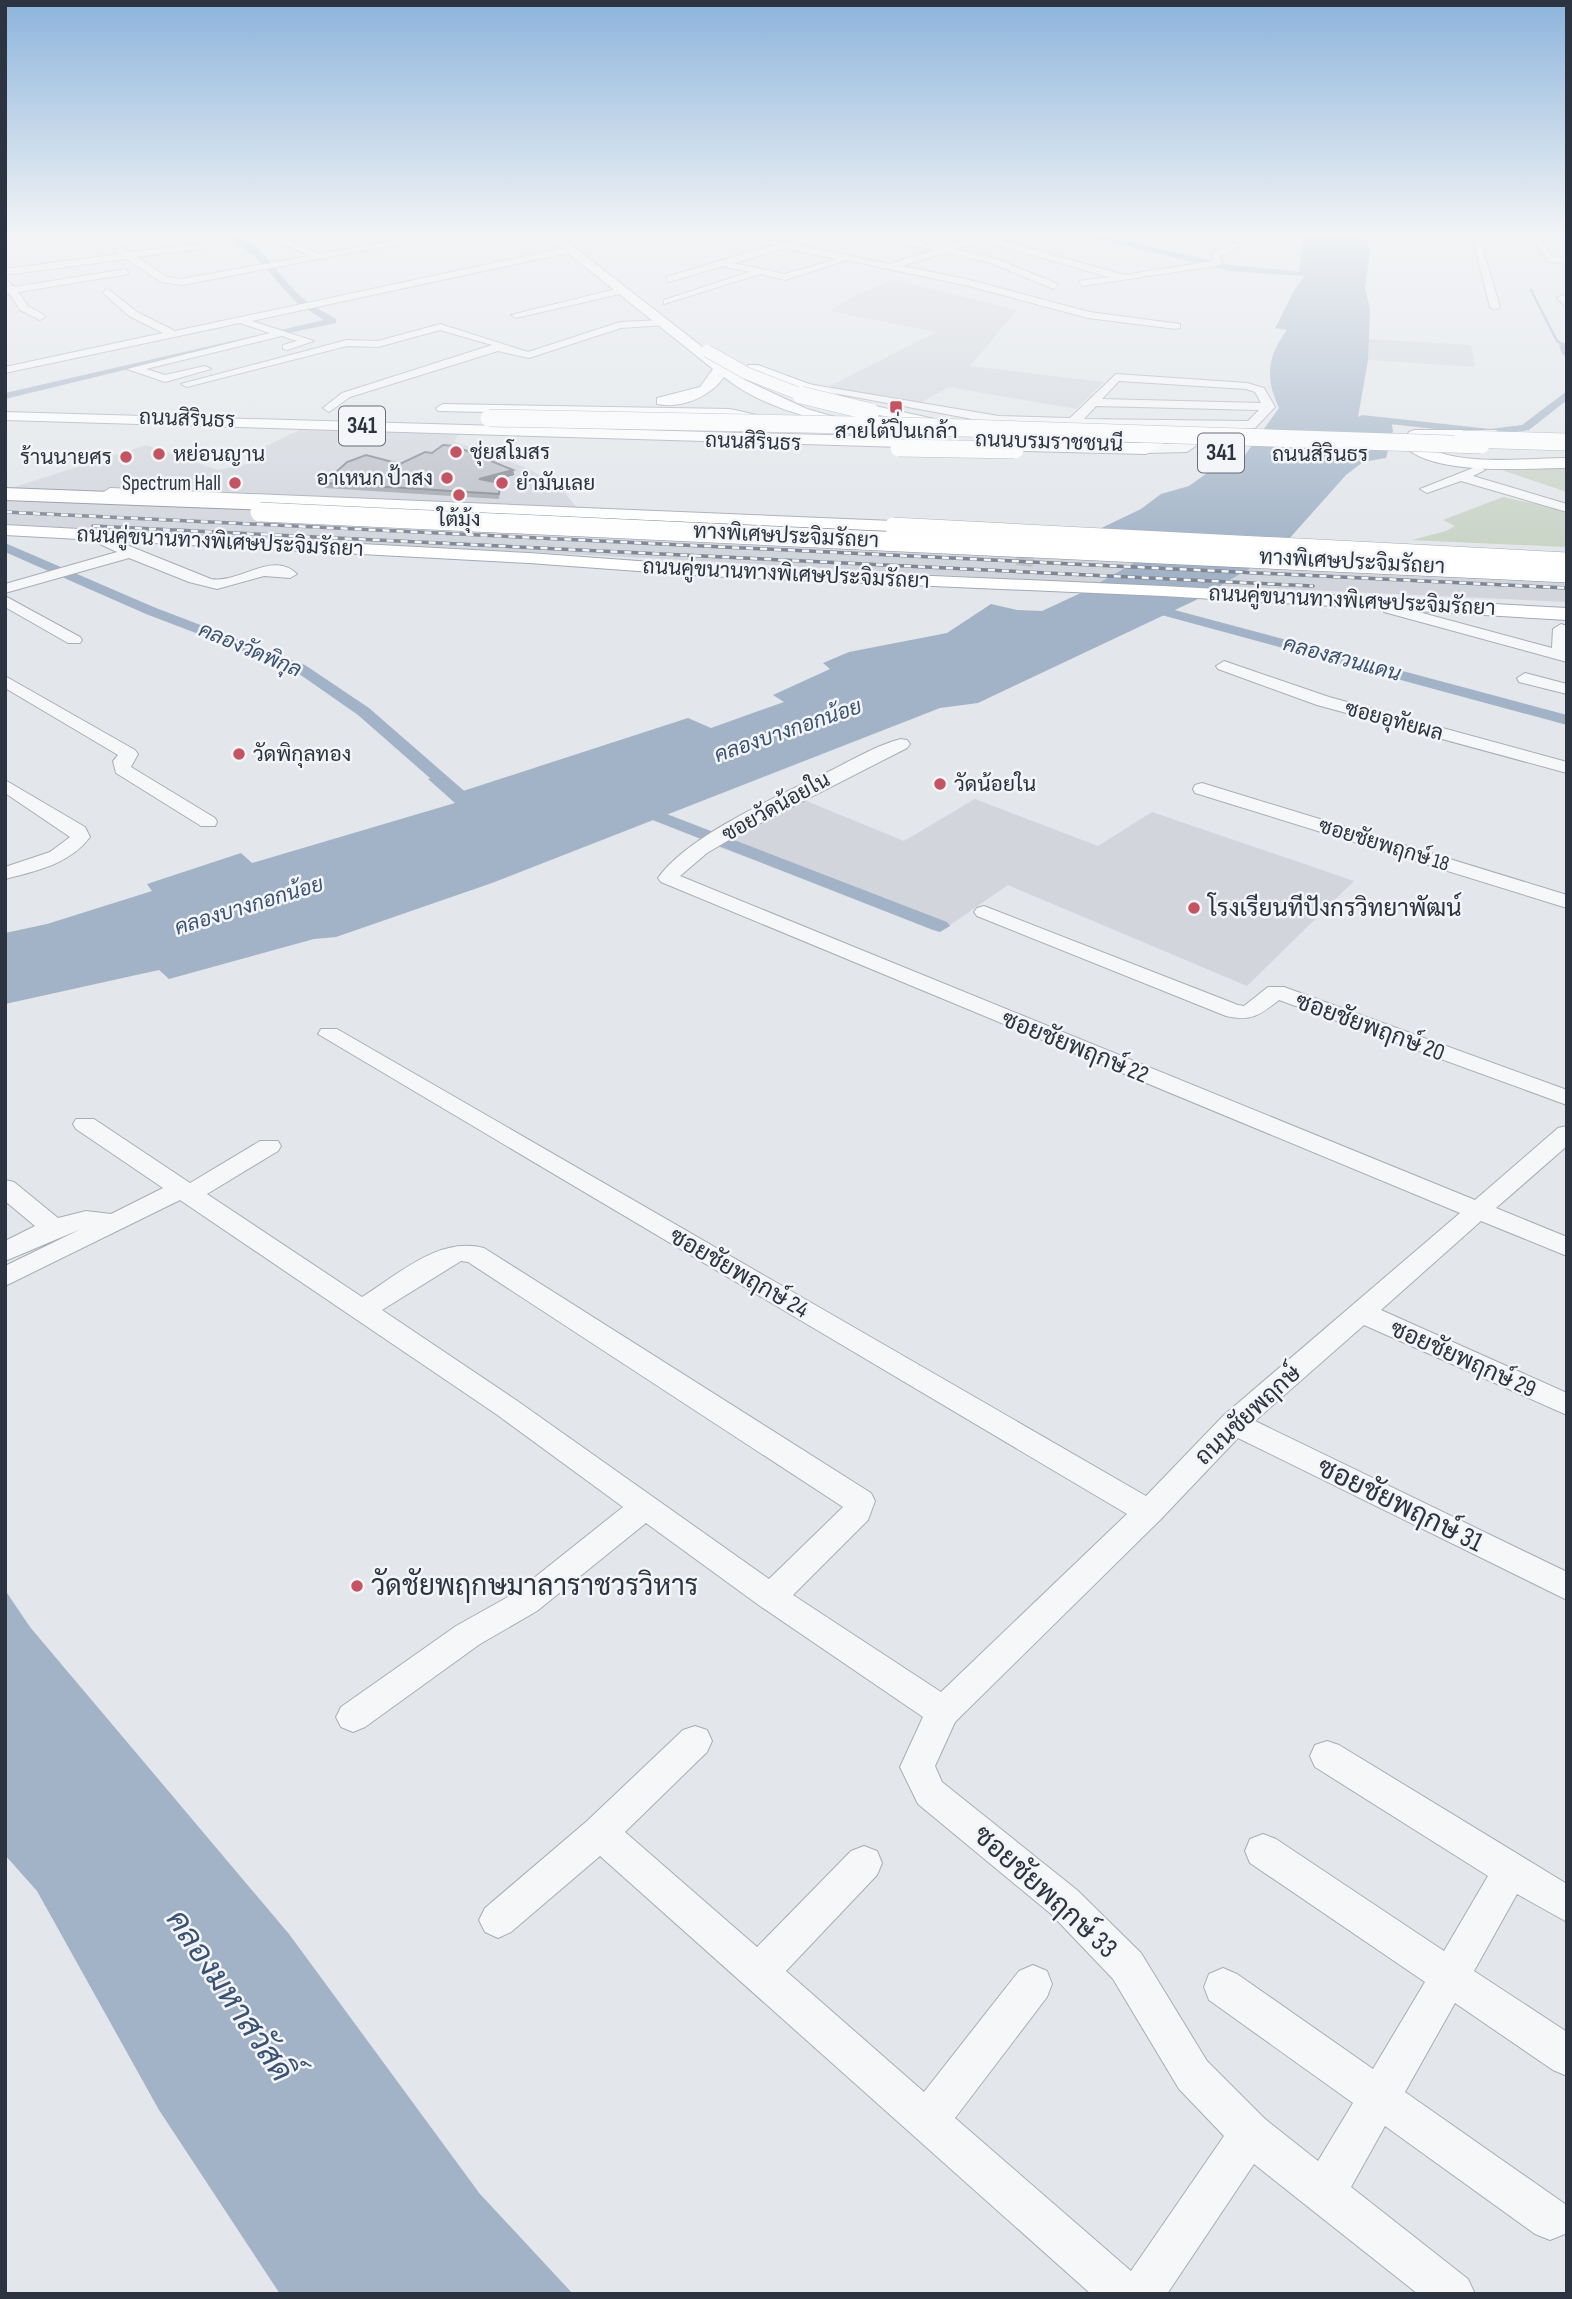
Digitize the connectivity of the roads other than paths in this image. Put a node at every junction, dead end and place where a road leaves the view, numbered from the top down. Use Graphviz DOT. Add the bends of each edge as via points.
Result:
graph roads {
  1 [pos="144,341"];
  2 [pos="248,341"];
  3 [pos="308,341"];
  4 [pos="388,341"];
  5 [pos="491,341"];
  6 [pos="571,341"];
  7 [pos="685,341"];
  8 [pos="695,341"];
  9 [pos="707,341"];
  10 [pos="717,341"];
  11 [pos="498,348"];
  12 [pos="5,357"];
  13 [pos="24,366"];
  14 [pos="720,368"];
  15 [pos="753,368"];
  16 [pos="5,370"];
  17 [pos="187,384"];
  18 [pos="802,386"];
  19 [pos="1091,402"];
  20 [pos="5,407"];
  21 [pos="529,407"];
  22 [pos="1269,407"];
  23 [pos="329,408"];
  24 [pos="360,408"];
  25 [pos="429,408"];
  26 [pos="188,411"];
  27 [pos="5,415"];
  28 [pos="247,417"];
  29 [pos="206,419"];
  30 [pos="485,423"];
  31 [pos="1073,423"];
  32 [pos="1166,425"];
  33 [pos="1205,426"];
  34 [pos="1046,429"];
  35 [pos="1189,432"];
  36 [pos="905,437"];
  37 [pos="1567,441"];
  38 [pos="1481,445"];
  39 [pos="1146,449"];
  40 [pos="1567,456"];
  41 [pos="1498,461"];
  42 [pos="1567,463"];
  43 [pos="1462,477"];
  44 [pos="1427,489"];
  45 [pos="7,495"];
  46 [pos="1567,508"];
  47 [pos="540,512"];
  48 [pos="5,530"];
  49 [pos="92,535"];
  50 [pos="130,553"];
  51 [pos="529,558"];
  52 [pos="1567,564"];
  53 [pos="290,574"];
  54 [pos="5,589"];
  55 [pos="1386,592"];
  56 [pos="5,601"];
  57 [pos="1567,604"];
  58 [pos="1564,622"];
  59 [pos="74,640"];
  60 [pos="1563,656"];
  61 [pos="1224,666"];
  62 [pos="1525,678"];
  63 [pos="5,681"];
  64 [pos="1567,688"];
  65 [pos="901,744"];
  66 [pos="1567,768"];
  67 [pos="5,785"];
  68 [pos="1202,789"];
  69 [pos="208,822"];
  70 [pos="1416,843"];
  71 [pos="5,873"];
  72 [pos="675,882"];
  73 [pos="1567,891"];
  74 [pos="1567,902"];
  75 [pos="984,912"];
  76 [pos="329,1034"];
  77 [pos="1567,1098"];
  78 [pos="85,1124"];
  79 [pos="1567,1133"];
  80 [pos="269,1146"];
  81 [pos="5,1188"];
  82 [pos="186,1192"];
  83 [pos="1476,1210"];
  84 [pos="116,1223"];
  85 [pos="54,1228"];
  86 [pos="1567,1247"];
  87 [pos="5,1252"];
  88 [pos="5,1277"];
  89 [pos="362,1310"];
  90 [pos="1360,1312"];
  91 [pos="1567,1405"];
  92 [pos="1234,1423"];
  93 [pos="645,1507"];
  94 [pos="1149,1512"];
  95 [pos="1567,1587"];
  96 [pos="771,1597"];
  97 [pos="943,1712"];
  98 [pos="354,1717"];
  99 [pos="695,1741"];
  100 [pos="1327,1756"];
  101 [pos="600,1833"];
  102 [pos="1263,1851"];
  103 [pos="864,1863"];
  104 [pos="1511,1871"];
  105 [pos="1567,1905"];
  106 [pos="498,1920"];
  107 [pos="758,1973"];
  108 [pos="1448,1978"];
  109 [pos="1033,1984"];
  110 [pos="1223,1987"];
  111 [pos="1567,2056"];
  112 [pos="1381,2098"];
  113 [pos="927,2121"];
  114 [pos="1250,2134"];
  115 [pos="1324,2192"];
  116 [pos="1550,2218"];
  117 [pos="1124,2294"];
  118 [pos="1141,2294"];
  119 [pos="1453,2294"];
  1 -- 13 [label="street"];
  2 -- 3 [label="street" via="133,369 165,379"];
  4 -- 17 [label="street" via="347,343"];
  5 -- 11 [label="street"];
  6 -- 11 [label="street" via="529,355"];
  7 -- 14 [label="main road"];
  8 -- 34 [label="main road, bridge" via="739,372 830,404 901,417"];
  9 -- 37 [label="main road, bridge" via="752,371 794,388 918,415 995,422"];
  10 -- 15 [label="main road, ถนนบรมราชชนนี"];
  11 -- 23 [label="street" via="346,394"];
  12 -- 13 [label="street"];
  13 -- 16 [label="street"];
  14 -- 21 [label="main road" via="713,385 678,399"];
  14 -- 36 [label="main road" via="757,402 796,423 840,434"];
  15 -- 18 [label="main road"];
  15 -- 36 [label="main road, ถนนบรมราชชนนี" via="805,398"];
  18 -- 31 [label="street" via="967,416"];
  18 -- 39 [label="main road" via="910,421 1157,441"];
  19 -- 22 [label="street"];
  19 -- 22 [label="street" via="1116,377 1247,386 1260,390"];
  19 -- 31 [label="street"];
  20 -- 26 [label="main road, ถนนสิรินธร"];
  21 -- 25 [label="main road"];
  21 -- 30 [label="main road" via="730,413 757,418 761,424 723,431"];
  22 -- 33 [label="street" via="1251,425"];
  23 -- 24 [label="main road"];
  23 -- 26 [label="main road"];
  26 -- 28 [label="main road, ถนนสิรินธร"];
  27 -- 29 [label="main road, ถนนสิรินธร"];
  28 -- 29 [label="main road, ถนนสิรินธร"];
  28 -- 30 [label="main road, ถนนสิรินธร / 341"];
  29 -- 30 [label="main road"];
  30 -- 34 [label="main road, bridge"];
  30 -- 36 [label="main road, ถนนสิรินธร / 341"];
  30 -- 38 [label="main road, ถนนสิรินธร / 341, bridge" via="904,426"];
  31 -- 32 [label="street"];
  32 -- 33 [label="street"];
  32 -- 35 [label="street"];
  33 -- 35 [label="street"];
  34 -- 37 [label="main road, bridge"];
  35 -- 39 [label="street" via="1192,446"];
  36 -- 38 [label="main road, ถนนบรมราชชนนี, bridge"];
  36 -- 39 [label="main road"];
  36 -- 40 [label="main road, ถนนสิรินธร / 341, bridge"];
  37 -- 38 [label="main road, ถนนบรมราชชนนี, bridge"];
  37 -- 41 [label="main road" via="1432,433 1414,435 1410,444 1440,457"];
  41 -- 42 [label="main road"];
  41 -- 43 [label="street"];
  43 -- 44 [label="street"];
  43 -- 46 [label="street"];
  45 -- 47 [label="main road, ถนนคู่ขนานทางพิเศษประจิมรัถยา" via="239,496"];
  45 -- 52 [label="highway, ทางพิเศษประจิมรัถยา, bridge"];
  45 -- 52 [label="highway, ทางพิเศษประจิมรัถยา, bridge"];
  47 -- 51 [label="main road" via="1007,529 1025,534 1025,558 1021,575 997,579"];
  47 -- 52 [label="main road, ถนนคู่ขนานทางพิเศษประจิมรัถยา, bridge" via="893,526"];
  48 -- 49 [label="main road, ถนนคู่ขนานทางพิเศษประจิมรัถยา"];
  49 -- 50 [label="street"];
  49 -- 51 [label="main road, ถนนคู่ขนานทางพิเศษประจิมรัถยา"];
  50 -- 53 [label="street" via="217,586 267,569"];
  50 -- 54 [label="street"];
  51 -- 58 [label="main road, ถนนคู่ขนานทางพิเศษประจิมรัถยา" via="1177,591"];
  52 -- 55 [label="main road" via="1393,550 1381,553 1379,565"];
  52 -- 57 [label="main road" via="1400,559 1387,563 1392,583 1400,592"];
  55 -- 57 [label="main road" via="1428,599"];
  55 -- 60 [label="street"];
  56 -- 59 [label="street"];
  58 -- 60 [label="street"];
  61 -- 66 [label="street, ซอยอุทัยผล" via="1323,701"];
  62 -- 64 [label="street"];
  63 -- 69 [label="street" via="129,754 122,769"];
  65 -- 72 [label="street, ซอยวัดน้อยใน" via="704,847 673,866 668,878"];
  67 -- 71 [label="street" via="78,831 80,837 63,853"];
  68 -- 74 [label="street, ซอยชัยพฤกษ์ 18"];
  70 -- 73 [label="street, ซอยชัยพฤกษ์ 18"];
  72 -- 83 [label="street, ซอยชัยพฤกษ์ 22"];
  75 -- 77 [label="street, ซอยชัยพฤกษ์ 20" via="1234,1011 1249,1013 1276,992"];
  76 -- 94 [label="street, ซอยชัยพฤกษ์ 24"];
  78 -- 82 [label="street"];
  79 -- 83 [label="street, ถนนชัยพฤกษ์"];
  80 -- 82 [label="street"];
  81 -- 85 [label="street"];
  82 -- 84 [label="street"];
  82 -- 89 [label="street"];
  83 -- 86 [label="street, ซอยชัยพฤกษ์ 22"];
  83 -- 90 [label="street, ถนนชัยพฤกษ์"];
  84 -- 85 [label="street" via="86,1218"];
  84 -- 88 [label="street"];
  85 -- 87 [label="street"];
  89 -- 93 [label="street"];
  89 -- 96 [label="street" via="447,1256 475,1254 860,1502 857,1512"];
  90 -- 91 [label="street, ซอยชัยพฤกษ์ 29"];
  90 -- 92 [label="street, ถนนชัยพฤกษ์"];
  92 -- 94 [label="street, ถนนชัยพฤกษ์"];
  92 -- 95 [label="street, ซอยชัยพฤกษ์ 31"];
  93 -- 96 [label="street"];
  93 -- 98 [label="street" via="526,1602 468,1635"];
  94 -- 97 [label="street, ถนนชัยพฤกษ์"];
  96 -- 97 [label="street"];
  97 -- 114 [label="street, ซอยชัยพฤกษ์ 33" via="917,1768 930,1793 1064,1902 1127,1966 1193,2075"];
  99 -- 101 [label="street"];
  100 -- 104 [label="street"];
  101 -- 106 [label="street"];
  101 -- 107 [label="street"];
  102 -- 108 [label="street"];
  103 -- 107 [label="street"];
  104 -- 105 [label="street"];
  104 -- 108 [label="street"];
  107 -- 113 [label="street"];
  108 -- 111 [label="street"];
  108 -- 112 [label="street"];
  109 -- 113 [label="street"];
  110 -- 112 [label="street"];
  112 -- 115 [label="street"];
  112 -- 116 [label="street"];
  113 -- 117 [label="street"];
  114 -- 115 [label="street, ซอยชัยพฤกษ์ 33"];
  114 -- 118 [label="street"];
  115 -- 119 [label="street, ซอยชัยพฤกษ์ 33"];
}
